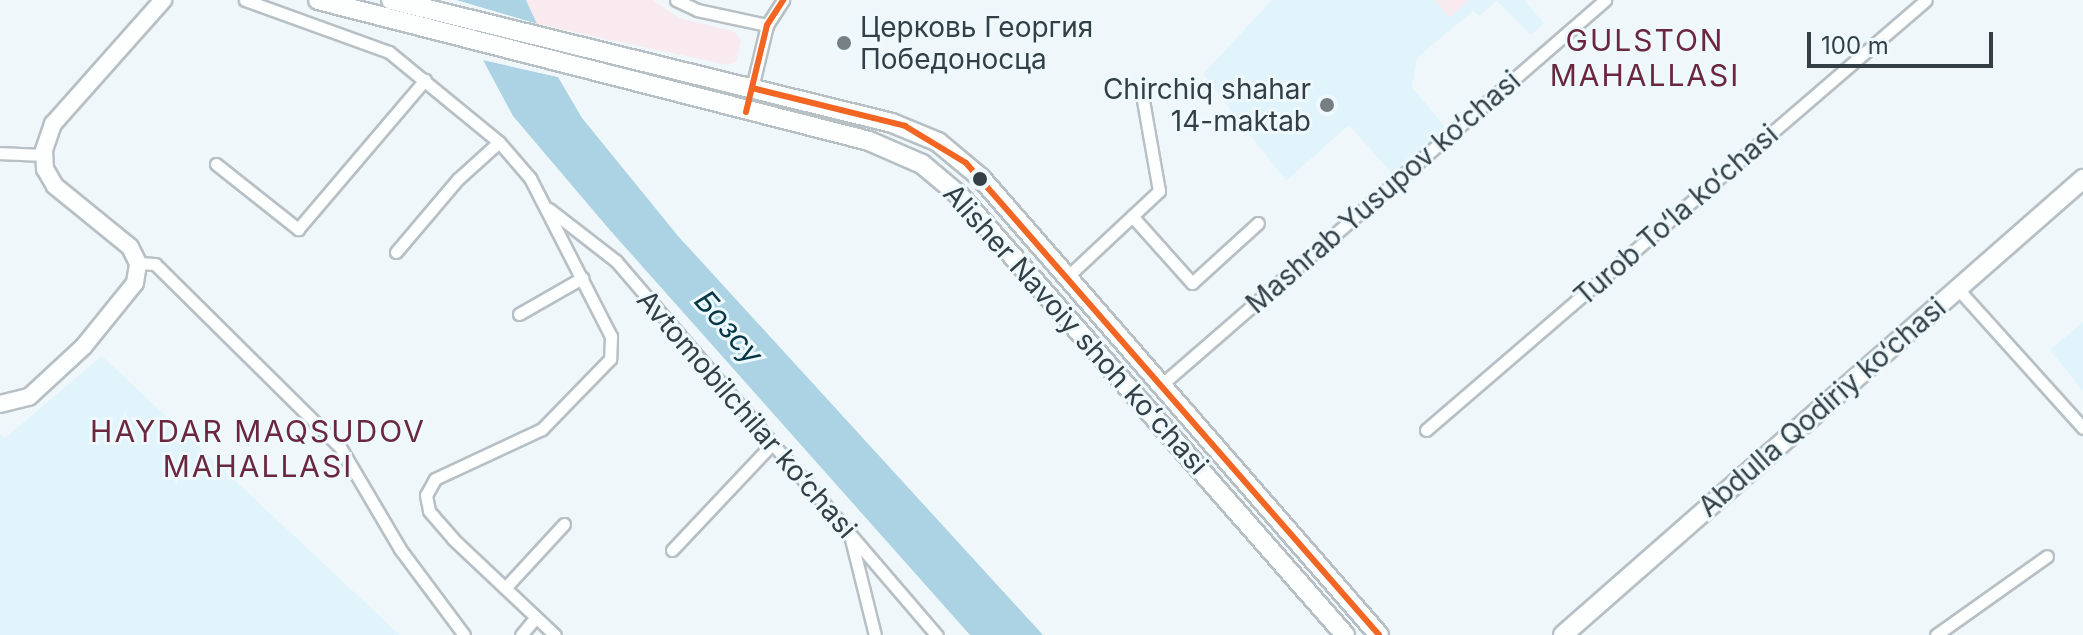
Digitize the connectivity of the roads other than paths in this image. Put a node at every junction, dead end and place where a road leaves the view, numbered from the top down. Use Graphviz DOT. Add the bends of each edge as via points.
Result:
graph roads {
  1 [pos="163,0"];
  2 [pos="245,0"];
  3 [pos="318,0"];
  4 [pos="391,0"];
  5 [pos="676,0"];
  6 [pos="783,0"];
  7 [pos="1605,0"];
  8 [pos="1926,0"];
  9 [pos="767,25"];
  10 [pos="425,80"];
  11 [pos="752,88"];
  12 [pos="1142,95"];
  13 [pos="746,112"];
  14 [pos="499,142"];
  15 [pos="0,153"];
  16 [pos="44,155"];
  17 [pos="216,164"];
  18 [pos="2083,179"];
  19 [pos="545,206"];
  20 [pos="1132,216"];
  21 [pos="1258,223"];
  22 [pos="396,252"];
  23 [pos="138,263"];
  24 [pos="1067,277"];
  25 [pos="582,278"];
  26 [pos="1957,288"];
  27 [pos="519,314"];
  28 [pos="1161,385"];
  29 [pos="0,404"];
  30 [pos="2083,428"];
  31 [pos="1426,430"];
  32 [pos="770,446"];
  33 [pos="564,524"];
  34 [pos="848,529"];
  35 [pos="672,550"];
  36 [pos="2047,556"];
  37 [pos="505,588"];
  38 [pos="536,617"];
  39 [pos="464,635"];
  40 [pos="521,635"];
  41 [pos="555,635"];
  42 [pos="875,635"];
  43 [pos="937,635"];
  44 [pos="1345,635"];
  45 [pos="1379,635"];
  46 [pos="1563,635"];
  47 [pos="1936,635"];
  1 -- 16 [label="street" via="53,124"];
  2 -- 10 [label="street" via="389,52"];
  3 -- 13 [label="main road, Alisher Navoiy shoh koʻchasi"];
  4 -- 11 [label="main road, Alisher Navoiy shoh koʻchasi"];
  5 -- 9 [label="street" via="697,10"];
  6 -- 9 [label="street"];
  7 -- 28 [label="street, Mashrab Yusupov ko‘chasi"];
  8 -- 31 [label="street, Turob To‘la ko‘chasi"];
  9 -- 11 [label="street"];
  10 -- 14 [label="street"];
  10 -- 17 [label="street" via="298,229"];
  11 -- 13 [label="main road"];
  11 -- 24 [label="main road, Alisher Navoiy shoh koʻchasi" via="927,135 981,178"];
  12 -- 20 [label="street" via="1159,191"];
  13 -- 44 [label="main road, Alisher Navoiy shoh koʻchasi" via="888,147 947,182"];
  14 -- 19 [label="street" via="530,178"];
  14 -- 22 [label="street" via="458,179"];
  15 -- 16 [label="street"];
  16 -- 23 [label="street" via="55,186 126,243"];
  18 -- 26 [label="main road, Abdulla Qodiriy ko‘chasi"];
  19 -- 25 [label="street"];
  19 -- 32 [label="street, Avtomobilchilar ko‘chasi" via="616,261"];
  20 -- 21 [label="street" via="1192,283"];
  20 -- 24 [label="street"];
  23 -- 29 [label="street" via="132,289 84,346 29,397"];
  23 -- 39 [label="street" via="155,264 340,447 400,549"];
  24 -- 28 [label="main road, Alisher Navoiy shoh koʻchasi"];
  25 -- 27 [label="street"];
  25 -- 37 [label="street" via="611,336 610,359 542,429 435,479 426,495 429,511"];
  26 -- 30 [label="street"];
  26 -- 46 [label="main road, Abdulla Qodiriy ko‘chasi"];
  28 -- 45 [label="main road, Alisher Navoiy shoh koʻchasi"];
  32 -- 34 [label="street, Avtomobilchilar ko‘chasi"];
  32 -- 35 [label="street"];
  33 -- 37 [label="street"];
  34 -- 42 [label="street"];
  34 -- 43 [label="street, Avtomobilchilar ko‘chasi"];
  36 -- 47 [label="street"];
  37 -- 38 [label="street"];
  38 -- 40 [label="street"];
  38 -- 41 [label="street"];
}
